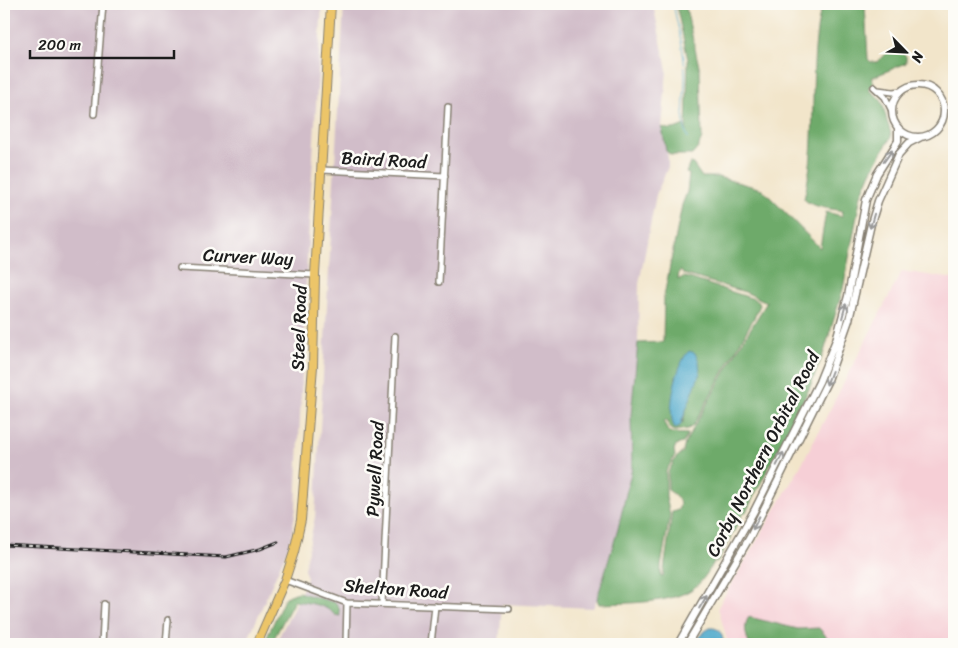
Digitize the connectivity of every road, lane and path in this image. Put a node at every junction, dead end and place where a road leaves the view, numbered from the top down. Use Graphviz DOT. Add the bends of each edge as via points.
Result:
graph roads {
  1 [pos="103,4"];
  2 [pos="331,4"];
  3 [pos="902,91"];
  4 [pos="448,107"];
  5 [pos="892,111"];
  6 [pos="94,114"];
  7 [pos="898,128"];
  8 [pos="921,137"];
  9 [pos="322,170"];
  10 [pos="445,176"];
  11 [pos="180,268"];
  12 [pos="315,275"];
  13 [pos="439,282"];
  14 [pos="395,336"];
  15 [pos="285,580"];
  16 [pos="347,603"];
  17 [pos="104,604"];
  18 [pos="382,604"];
  19 [pos="435,606"];
  20 [pos="509,608"];
  21 [pos="168,620"];
  22 [pos="102,644"];
  23 [pos="166,644"];
  24 [pos="257,644"];
  25 [pos="346,644"];
  26 [pos="431,644"];
  27 [pos="678,644"];
  28 [pos="687,644"];
  1 -- 6 [label="street"];
  2 -- 9 [label="main road, Steel Road"];
  3 -- 5 [label="street"];
  3 -- 5 [label="street" via="876,88"];
  3 -- 8 [label="street" via="908,87 924,86 938,94 942,101 941,123 933,132"];
  4 -- 10 [label="street, Baird Road"];
  5 -- 7 [label="street"];
  7 -- 8 [label="street" via="904,134"];
  27 -- 7 [label="street, Corby Northern Orbital Road, one-way" via="754,511 819,382 836,340 848,296 866,200 877,174 898,141"];
  8 -- 28 [label="street, Corby Northern Orbital Road, one-way" via="899,154 878,201 849,320 828,380 750,537"];
  9 -- 10 [label="street, Baird Road"];
  9 -- 12 [label="main road, Steel Road"];
  10 -- 13 [label="street, Baird Road"];
  11 -- 12 [label="street, Curver Way"];
  12 -- 15 [label="main road, Steel Road" via="313,366 301,520"];
  14 -- 18 [label="street, Pywell Road"];
  15 -- 16 [label="street, Shelton Road"];
  15 -- 24 [label="main road, Steel Road"];
  16 -- 18 [label="street, Shelton Road"];
  16 -- 25 [label="street"];
  17 -- 22 [label="street"];
  18 -- 19 [label="street, Shelton Road"];
  19 -- 20 [label="street, Shelton Road"];
  19 -- 26 [label="street"];
  21 -- 23 [label="street"];
}
